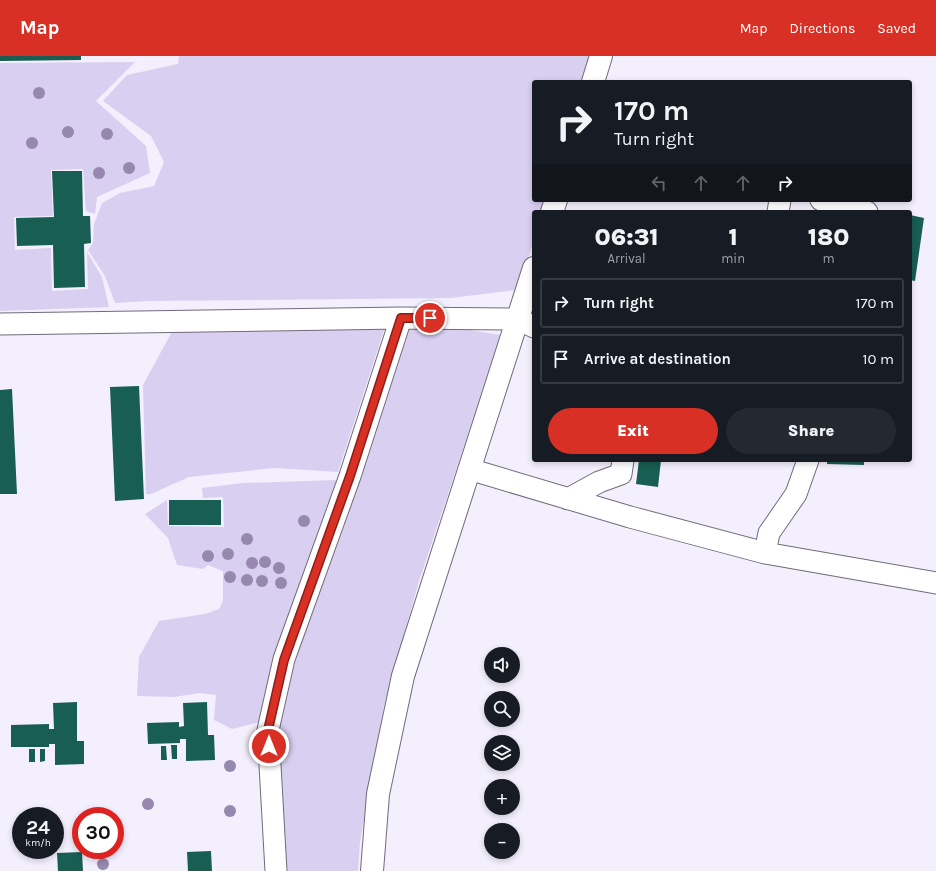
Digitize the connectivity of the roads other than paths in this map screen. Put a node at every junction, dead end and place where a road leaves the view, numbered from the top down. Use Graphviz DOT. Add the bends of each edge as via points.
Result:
graph roads {
  1 [pos="601,56"];
  2 [pos="594,80"];
  3 [pos="829,202"];
  4 [pos="859,210"];
  5 [pos="532,282"];
  6 [pos="401,318"];
  7 [pos="526,323"];
  8 [pos="0,324"];
  9 [pos="623,462"];
  10 [pos="807,462"];
  11 [pos="469,469"];
  12 [pos="568,499"];
  13 [pos="765,553"];
  14 [pos="936,583"];
  15 [pos="276,871"];
  16 [pos="372,871"];
  1 -- 2 [label="main road"];
  3 -- 4 [label="street"];
  5 -- 7 [label="main road"];
  6 -- 7 [label="street"];
  6 -- 8 [label="street"];
  6 -- 15 [label="street" via="350,476 284,660 268,730"];
  7 -- 11 [label="main road"];
  9 -- 12 [label="street" via="621,474 599,482"];
  10 -- 13 [label="street" via="796,494 770,533"];
  11 -- 12 [label="street"];
  11 -- 16 [label="main road" via="403,676 378,794"];
  12 -- 13 [label="street"];
  13 -- 14 [label="street"];
}
